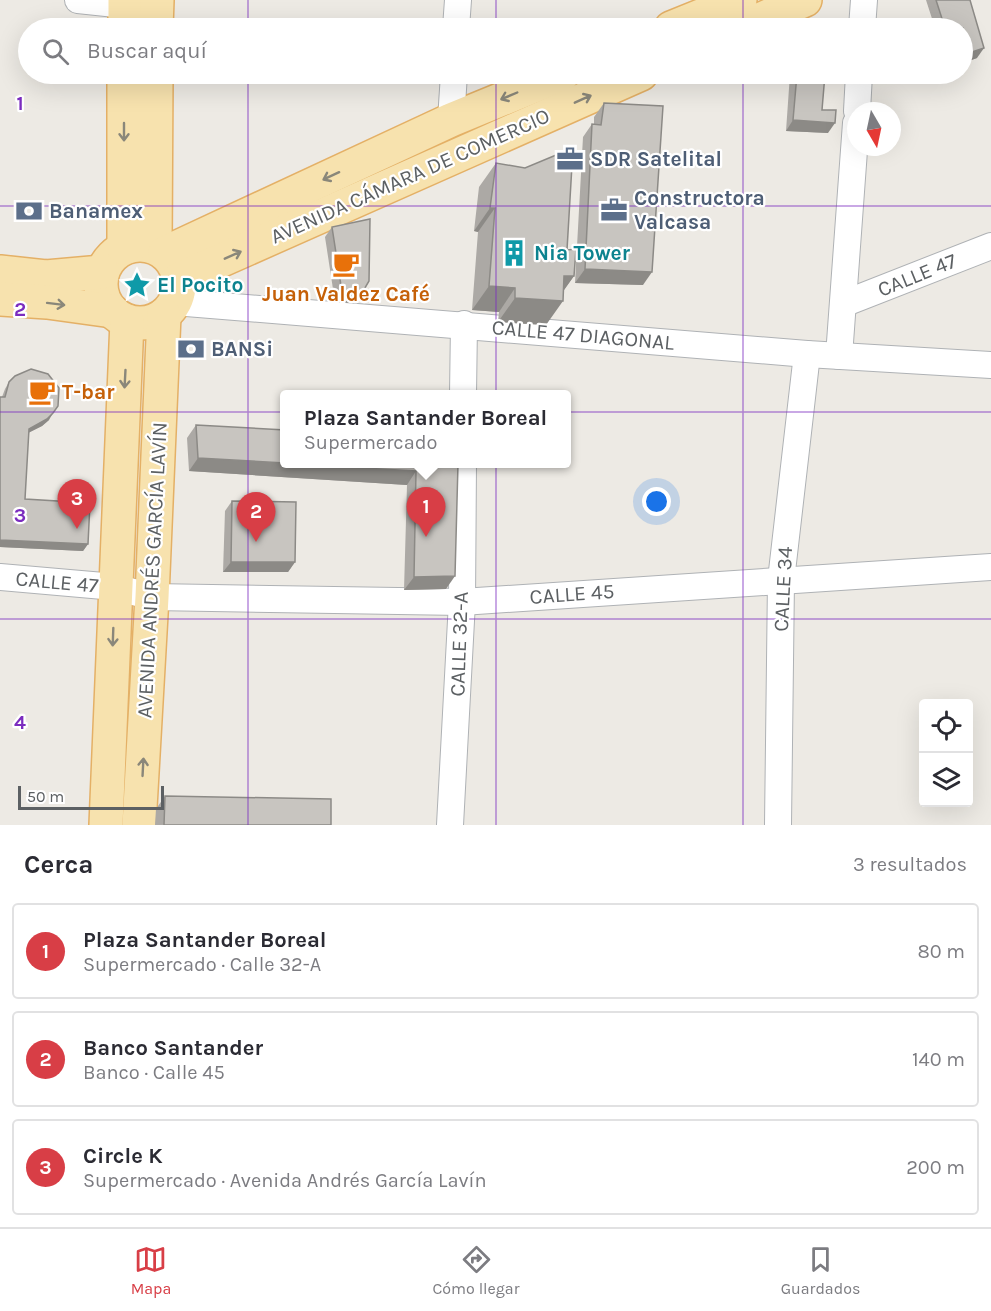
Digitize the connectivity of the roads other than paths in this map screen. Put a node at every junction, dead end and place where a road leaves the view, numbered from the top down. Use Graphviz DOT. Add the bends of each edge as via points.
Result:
graph roads {
  1 [pos="78,0"];
  2 [pos="157,0"];
  3 [pos="458,0"];
  4 [pos="740,0"];
  5 [pos="805,0"];
  6 [pos="864,0"];
  7 [pos="125,11"];
  8 [pos="156,18"];
  9 [pos="457,18"];
  10 [pos="696,18"];
  11 [pos="764,18"];
  12 [pos="863,18"];
  13 [pos="126,84"];
  14 [pos="156,84"];
  15 [pos="454,84"];
  16 [pos="539,84"];
  17 [pos="616,84"];
  18 [pos="858,84"];
  19 [pos="857,102"];
  20 [pos="452,120"];
  21 [pos="854,156"];
  22 [pos="991,246"];
  23 [pos="0,272"];
  24 [pos="102,272"];
  25 [pos="160,274"];
  26 [pos="0,299"];
  27 [pos="843,304"];
  28 [pos="119,316"];
  29 [pos="464,324"];
  30 [pos="807,354"];
  31 [pos="839,356"];
  32 [pos="991,365"];
  33 [pos="463,390"];
  34 [pos="463,468"];
  35 [pos="991,567"];
  36 [pos="0,577"];
  37 [pos="781,580"];
  38 [pos="115,586"];
  39 [pos="152,597"];
  40 [pos="462,602"];
  41 [pos="106,825"];
  42 [pos="139,825"];
  43 [pos="450,825"];
  44 [pos="778,825"];
  1 -- 7 [label="street"];
  2 -- 8 [label="main road"];
  3 -- 9 [label="street"];
  4 -- 10 [label="main road"];
  5 -- 11 [label="main road"];
  6 -- 12 [label="street"];
  13 -- 25 [label="main road, AVENIDA ANDRÉS GARCÍA LAVÍN, one-way"];
  14 -- 25 [label="main road, AVENIDA ANDRÉS GARCÍA LAVÍN"];
  15 -- 20 [label="street"];
  16 -- 20 [label="main road, AVENIDA CÁMARA DE COMERCIO, one-way"];
  25 -- 17 [label="main road, AVENIDA CÁMARA DE COMERCIO, one-way"];
  18 -- 19 [label="street"];
  20 -- 25 [label="main road, AVENIDA CÁMARA DE COMERCIO, one-way"];
  21 -- 27 [label="street"];
  22 -- 27 [label="street, CALLE 47"];
  23 -- 24 [label="main road" via="46,277"];
  24 -- 25 [label="main road" via="114,254"];
  24 -- 28 [label="main road" via="102,293"];
  25 -- 28 [label="main road" via="153,321 140,323"];
  25 -- 29 [label="street, CALLE 47 DIAGONAL"];
  25 -- 39 [label="main road, AVENIDA ANDRÉS GARCÍA LAVÍN"];
  26 -- 28 [label="main road, one-way" via="47,302"];
  27 -- 31 [label="street"];
  28 -- 38 [label="main road, AVENIDA ANDRÉS GARCÍA LAVÍN, one-way"];
  29 -- 30 [label="street, CALLE 47 DIAGONAL"];
  29 -- 33 [label="street"];
  30 -- 31 [label="street, CALLE 47 DIAGONAL"];
  30 -- 37 [label="street, CALLE 34"];
  31 -- 32 [label="street, CALLE 47 DIAGONAL"];
  34 -- 40 [label="street, CALLE 32-A"];
  35 -- 37 [label="street, CALLE 45"];
  36 -- 38 [label="street, CALLE 47"];
  37 -- 40 [label="street, CALLE 45"];
  37 -- 44 [label="street, CALLE 34"];
  38 -- 39 [label="street, CALLE 47"];
  38 -- 41 [label="main road, AVENIDA ANDRÉS GARCÍA LAVÍN, one-way"];
  39 -- 40 [label="street, CALLE 45"];
  42 -- 39 [label="main road, AVENIDA ANDRÉS GARCÍA LAVÍN, one-way"];
  40 -- 43 [label="street, CALLE 32-A"];
}
